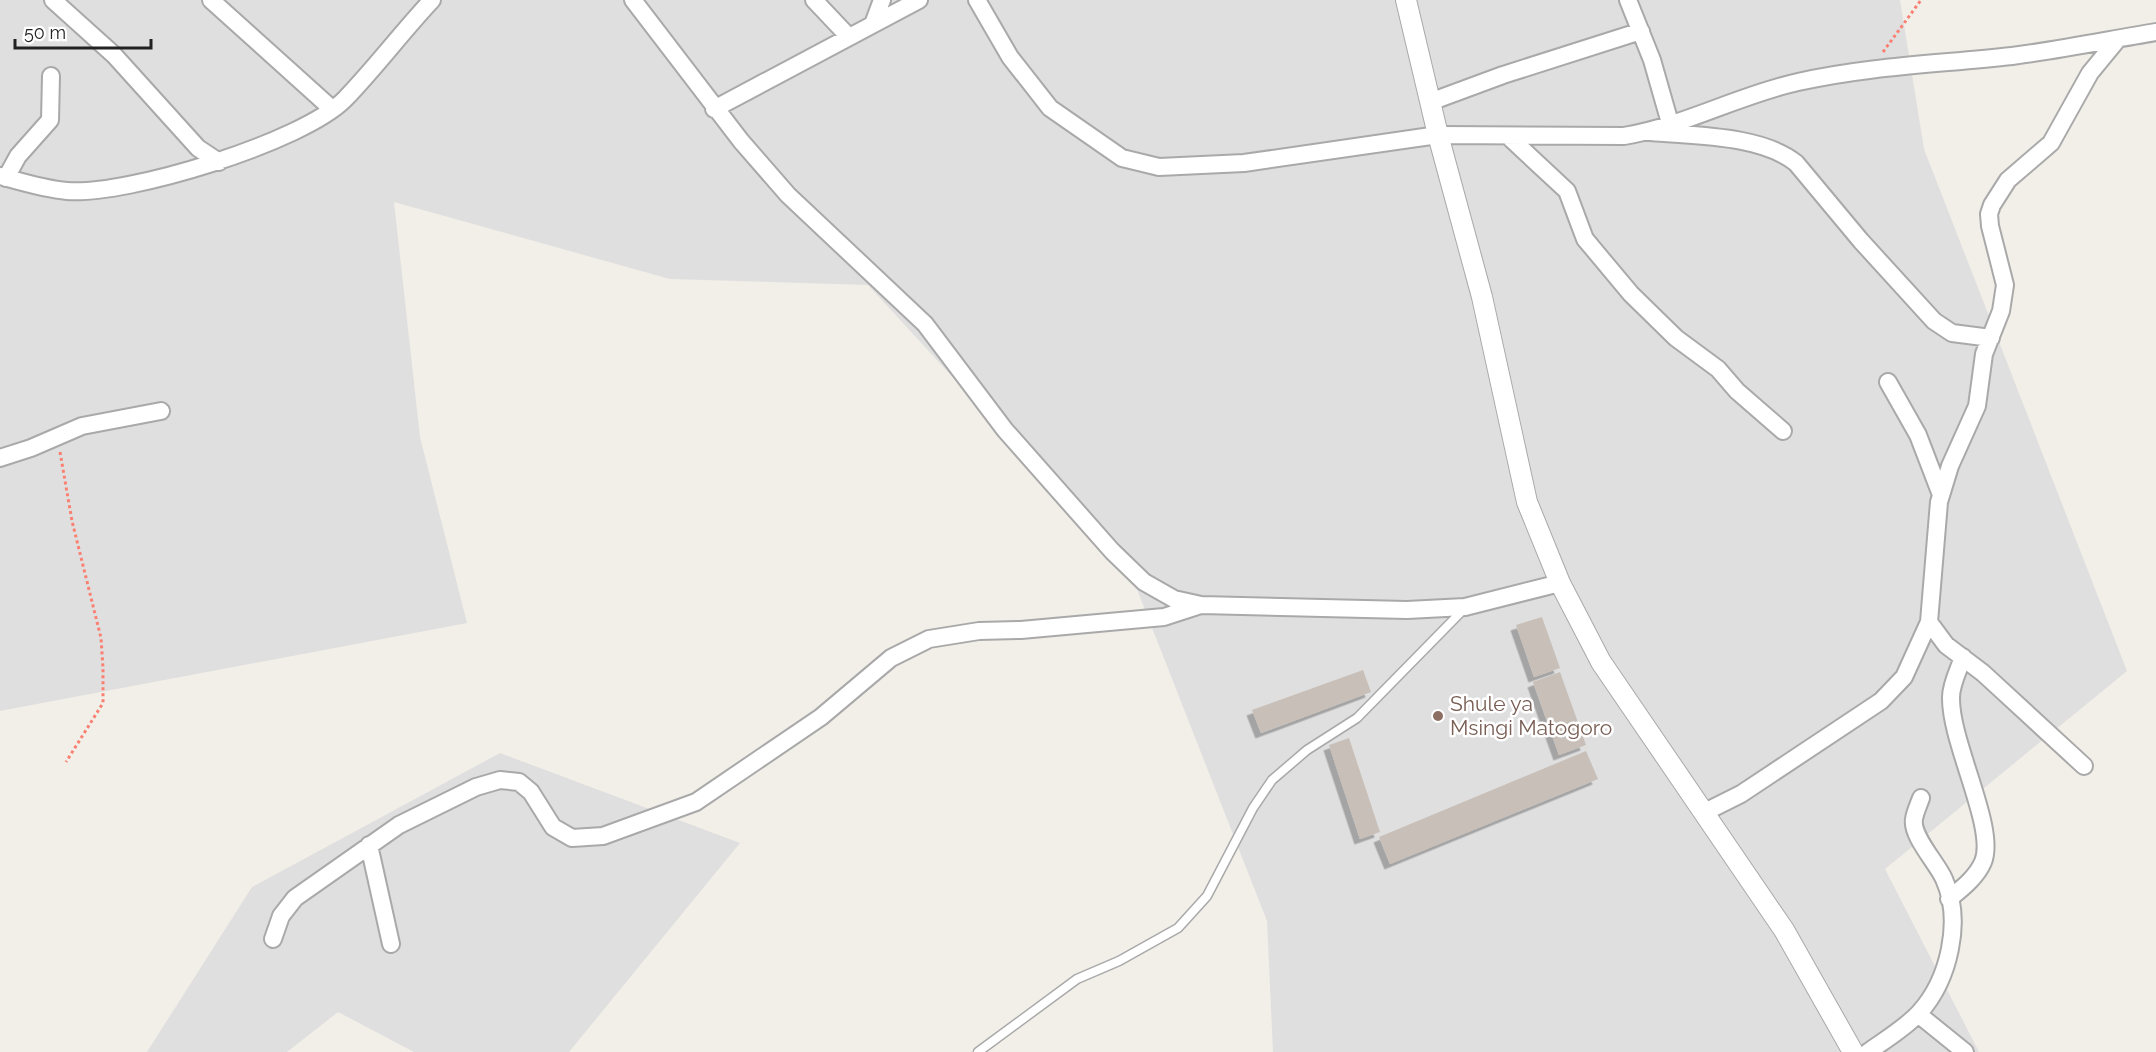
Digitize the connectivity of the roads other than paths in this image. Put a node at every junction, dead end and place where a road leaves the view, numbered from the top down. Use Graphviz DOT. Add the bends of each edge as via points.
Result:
graph roads {
  1 [pos="53,0"];
  2 [pos="211,0"];
  3 [pos="432,0"];
  4 [pos="633,0"];
  5 [pos="814,0"];
  6 [pos="882,0"];
  7 [pos="919,0"];
  8 [pos="977,0"];
  9 [pos="1406,0"];
  10 [pos="1628,0"];
  11 [pos="873,24"];
  12 [pos="1641,31"];
  13 [pos="2156,32"];
  14 [pos="849,37"];
  15 [pos="2118,39"];
  16 [pos="51,76"];
  17 [pos="1430,102"];
  18 [pos="332,109"];
  19 [pos="714,109"];
  20 [pos="1670,123"];
  21 [pos="1647,132"];
  22 [pos="1438,135"];
  23 [pos="1509,137"];
  24 [pos="219,162"];
  25 [pos="3,177"];
  26 [pos="1991,338"];
  27 [pos="1888,382"];
  28 [pos="161,411"];
  29 [pos="1783,431"];
  30 [pos="0,458"];
  31 [pos="1941,495"];
  32 [pos="1560,583"];
  33 [pos="1202,605"];
  34 [pos="1465,607"];
  35 [pos="1929,622"];
  36 [pos="1963,657"];
  37 [pos="2084,766"];
  38 [pos="1922,798"];
  39 [pos="1705,812"];
  40 [pos="369,845"];
  41 [pos="1949,899"];
  42 [pos="273,939"];
  43 [pos="391,944"];
  44 [pos="1918,1014"];
  45 [pos="978,1052"];
  46 [pos="1853,1052"];
  47 [pos="1868,1052"];
  48 [pos="1965,1052"];
  1 -- 24 [label="street" via="114,56 198,148"];
  2 -- 18 [label="street"];
  3 -- 18 [label="street"];
  4 -- 19 [label="street"];
  5 -- 14 [label="street"];
  6 -- 11 [label="street"];
  7 -- 11 [label="street"];
  8 -- 22 [label="street" via="1010,57 1050,108 1122,158 1159,166 1244,163"];
  9 -- 17 [label="street"];
  10 -- 12 [label="street"];
  11 -- 14 [label="street"];
  12 -- 17 [label="street"];
  12 -- 20 [label="street"];
  13 -- 15 [label="street"];
  14 -- 19 [label="street"];
  15 -- 20 [label="street" via="2015,56 1894,65 1800,82 1742,97"];
  15 -- 26 [label="street" via="2090,73 2051,143 2008,180 1992,205 1990,226 2005,285"];
  16 -- 25 [label="street" via="50,120"];
  17 -- 22 [label="street"];
  18 -- 24 [label="street" via="279,138"];
  19 -- 33 [label="street" via="788,195 924,324 1005,430 1112,551 1144,582 1174,599"];
  20 -- 21 [label="street"];
  21 -- 23 [label="street" via="1606,137"];
  21 -- 26 [label="street" via="1735,141 1770,147 1785,154 1935,321 1952,333"];
  22 -- 23 [label="street"];
  22 -- 32 [label="street" via="1482,297 1527,502"];
  23 -- 29 [label="street" via="1567,191 1585,239 1631,294"];
  24 -- 25 [label="street" via="109,187 68,191"];
  26 -- 31 [label="street" via="1983,359 1980,397"];
  27 -- 31 [label="street" via="1918,435"];
  28 -- 30 [label="street" via="104,420"];
  31 -- 35 [label="street"];
  32 -- 34 [label="street"];
  32 -- 39 [label="street" via="1601,662"];
  33 -- 34 [label="street" via="1407,610"];
  33 -- 40 [label="street" via="1164,616 979,631 929,639 891,658 821,717 696,802 603,836 572,838 553,827 531,792 519,782 500,780 441,803"];
  34 -- 45 [label="lane" via="1357,718 1307,750 1272,780 1207,896 1178,928 1128,957 1077,979"];
  35 -- 36 [label="street" via="1946,645"];
  35 -- 39 [label="street" via="1904,677 1881,701 1741,794"];
  36 -- 37 [label="street"];
  36 -- 41 [label="street" via="1951,693 1951,713 1979,807 1985,838 1984,861 1975,876"];
  38 -- 41 [label="street" via="1913,820 1914,831 1946,882"];
  39 -- 46 [label="street" via="1785,930"];
  40 -- 42 [label="street" via="295,898 281,916"];
  40 -- 43 [label="street"];
  41 -- 44 [label="street" via="1952,934 1947,962 1932,996"];
  44 -- 47 [label="street"];
  44 -- 48 [label="street"];
}
